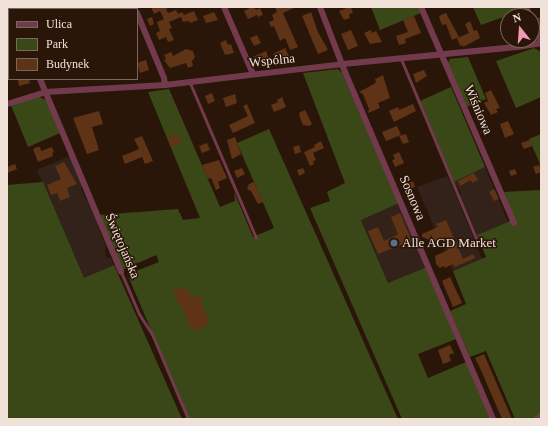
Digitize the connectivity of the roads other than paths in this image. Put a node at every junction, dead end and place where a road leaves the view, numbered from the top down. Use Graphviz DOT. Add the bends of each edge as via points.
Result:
graph roads {
  1 [pos="224,7"];
  2 [pos="320,7"];
  3 [pos="421,7"];
  4 [pos="138,15"];
  5 [pos="541,43"];
  6 [pos="442,55"];
  7 [pos="401,59"];
  8 [pos="343,64"];
  9 [pos="253,74"];
  10 [pos="40,80"];
  11 [pos="190,83"];
  12 [pos="165,85"];
  13 [pos="46,92"];
  14 [pos="7,104"];
  15 [pos="514,223"];
  16 [pos="256,238"];
  17 [pos="476,238"];
  18 [pos="121,272"];
  19 [pos="541,416"];
  20 [pos="188,419"];
  21 [pos="493,419"];
  22 [pos="537,419"];
  1 -- 9 [label="street"];
  2 -- 8 [label="street, Sosnowa"];
  3 -- 6 [label="street, Wiśniowa"];
  4 -- 12 [label="street"];
  5 -- 6 [label="street, Wspólna"];
  6 -- 7 [label="street, Wspólna"];
  6 -- 15 [label="street, Wiśniowa"];
  7 -- 8 [label="street, Wspólna"];
  7 -- 17 [label="lane"];
  8 -- 9 [label="street, Wspólna"];
  8 -- 21 [label="street, Sosnowa"];
  9 -- 11 [label="street, Wspólna"];
  10 -- 13 [label="street, Świętojańska"];
  11 -- 12 [label="street, Wspólna"];
  11 -- 16 [label="lane"];
  12 -- 13 [label="street, Wspólna"];
  13 -- 14 [label="street, Wspólna"];
  13 -- 18 [label="street, Świętojańska"];
  18 -- 20 [label="lane, Świętojańska" via="139,314 152,334"];
  19 -- 22 [label="street"];
}
